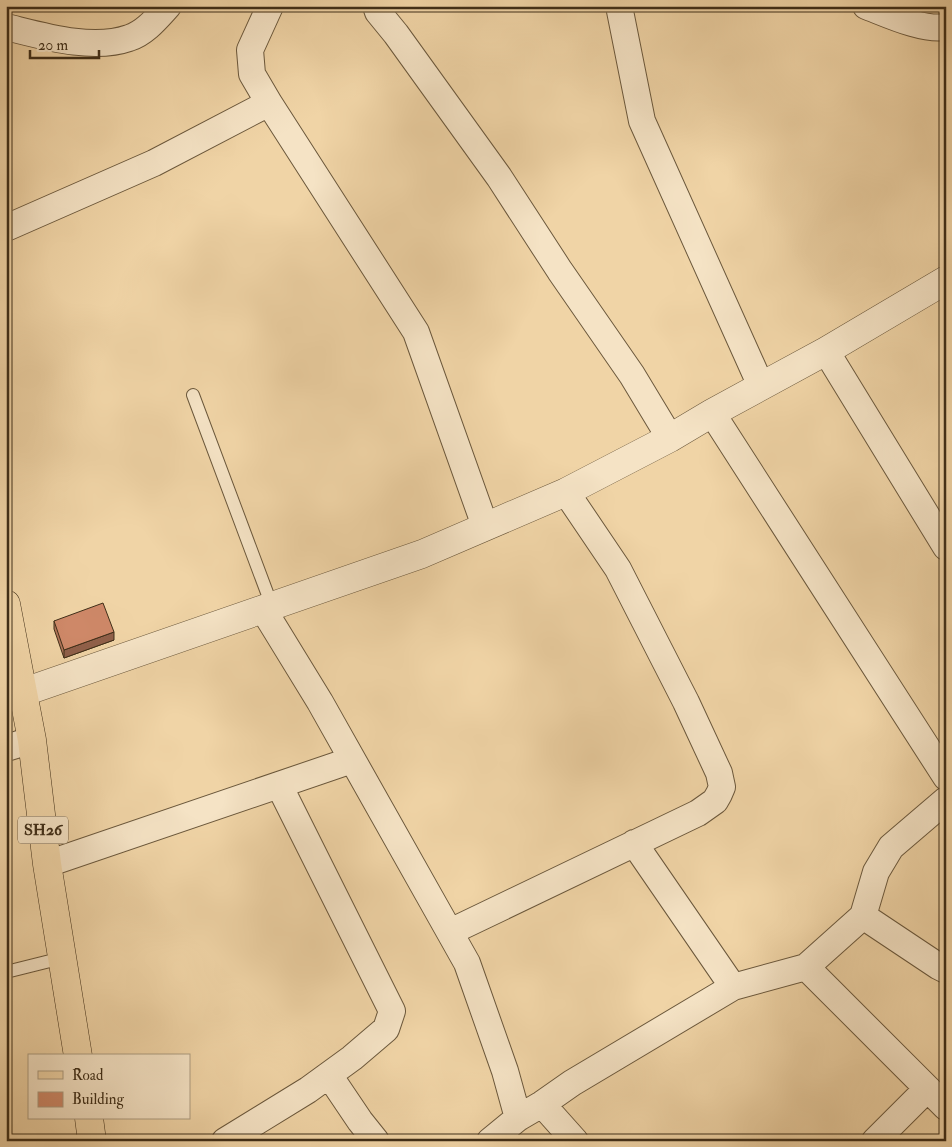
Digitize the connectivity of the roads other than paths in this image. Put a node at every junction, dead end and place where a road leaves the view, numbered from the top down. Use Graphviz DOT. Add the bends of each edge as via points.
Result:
graph roads {
  1 [pos="168,6"];
  2 [pos="270,6"];
  3 [pos="376,6"];
  4 [pos="619,6"];
  5 [pos="866,6"];
  6 [pos="6,26"];
  7 [pos="946,27"];
  8 [pos="269,103"];
  9 [pos="6,228"];
  10 [pos="946,280"];
  11 [pos="826,350"];
  12 [pos="761,386"];
  13 [pos="194,395"];
  14 [pos="712,413"];
  15 [pos="670,438"];
  16 [pos="566,492"];
  17 [pos="485,526"];
  18 [pos="946,547"];
  19 [pos="6,604"];
  20 [pos="268,607"];
  21 [pos="24,692"];
  22 [pos="32,740"];
  23 [pos="6,748"];
  24 [pos="352,760"];
  25 [pos="946,777"];
  26 [pos="279,785"];
  27 [pos="946,800"];
  28 [pos="634,843"];
  29 [pos="47,864"];
  30 [pos="862,916"];
  31 [pos="450,932"];
  32 [pos="62,958"];
  33 [pos="806,967"];
  34 [pos="946,970"];
  35 [pos="6,972"];
  36 [pos="733,986"];
  37 [pos="78,1054"];
  38 [pos="329,1075"];
  39 [pos="927,1088"];
  40 [pos="542,1104"];
  41 [pos="946,1107"];
  42 [pos="518,1118"];
  43 [pos="88,1120"];
  44 [pos="92,1141"];
  45 [pos="225,1141"];
  46 [pos="376,1141"];
  47 [pos="490,1141"];
  48 [pos="576,1141"];
  49 [pos="875,1141"];
  1 -- 6 [label="street" via="130,38 103,44 51,38"];
  2 -- 8 [label="street" via="250,50 252,74"];
  3 -- 15 [label="street" via="499,177 632,375"];
  4 -- 12 [label="street" via="642,121"];
  5 -- 7 [label="street" via="907,22"];
  8 -- 9 [label="street" via="154,163"];
  8 -- 17 [label="street" via="416,332"];
  10 -- 11 [label="street"];
  11 -- 12 [label="street"];
  11 -- 18 [label="street"];
  12 -- 14 [label="street"];
  13 -- 20 [label="lane"];
  14 -- 15 [label="street"];
  14 -- 25 [label="street"];
  15 -- 16 [label="street"];
  16 -- 17 [label="street"];
  16 -- 28 [label="street" via="618,569 686,702 719,773 722,787 715,801 698,813"];
  17 -- 20 [label="street" via="422,554"];
  19 -- 21 [label="main road, SH26"];
  20 -- 21 [label="street"];
  20 -- 24 [label="street"];
  21 -- 22 [label="main road, SH26"];
  22 -- 23 [label="street"];
  22 -- 29 [label="main road, SH26"];
  24 -- 26 [label="street"];
  24 -- 31 [label="street"];
  26 -- 29 [label="street"];
  26 -- 38 [label="street" via="392,1011 386,1029"];
  27 -- 30 [label="street" via="890,847 876,872"];
  28 -- 31 [label="street"];
  28 -- 36 [label="street"];
  29 -- 32 [label="main road, SH26"];
  30 -- 33 [label="street"];
  30 -- 34 [label="street"];
  31 -- 42 [label="street" via="467,963 506,1071"];
  32 -- 35 [label="lane"];
  32 -- 37 [label="main road, SH26"];
  33 -- 36 [label="street"];
  33 -- 39 [label="street"];
  36 -- 40 [label="street"];
  38 -- 45 [label="street"];
  38 -- 46 [label="street"];
  39 -- 41 [label="street"];
  39 -- 49 [label="street"];
  40 -- 42 [label="street"];
  40 -- 48 [label="street"];
  42 -- 47 [label="street"];
  43 -- 44 [label="main road"];
}
